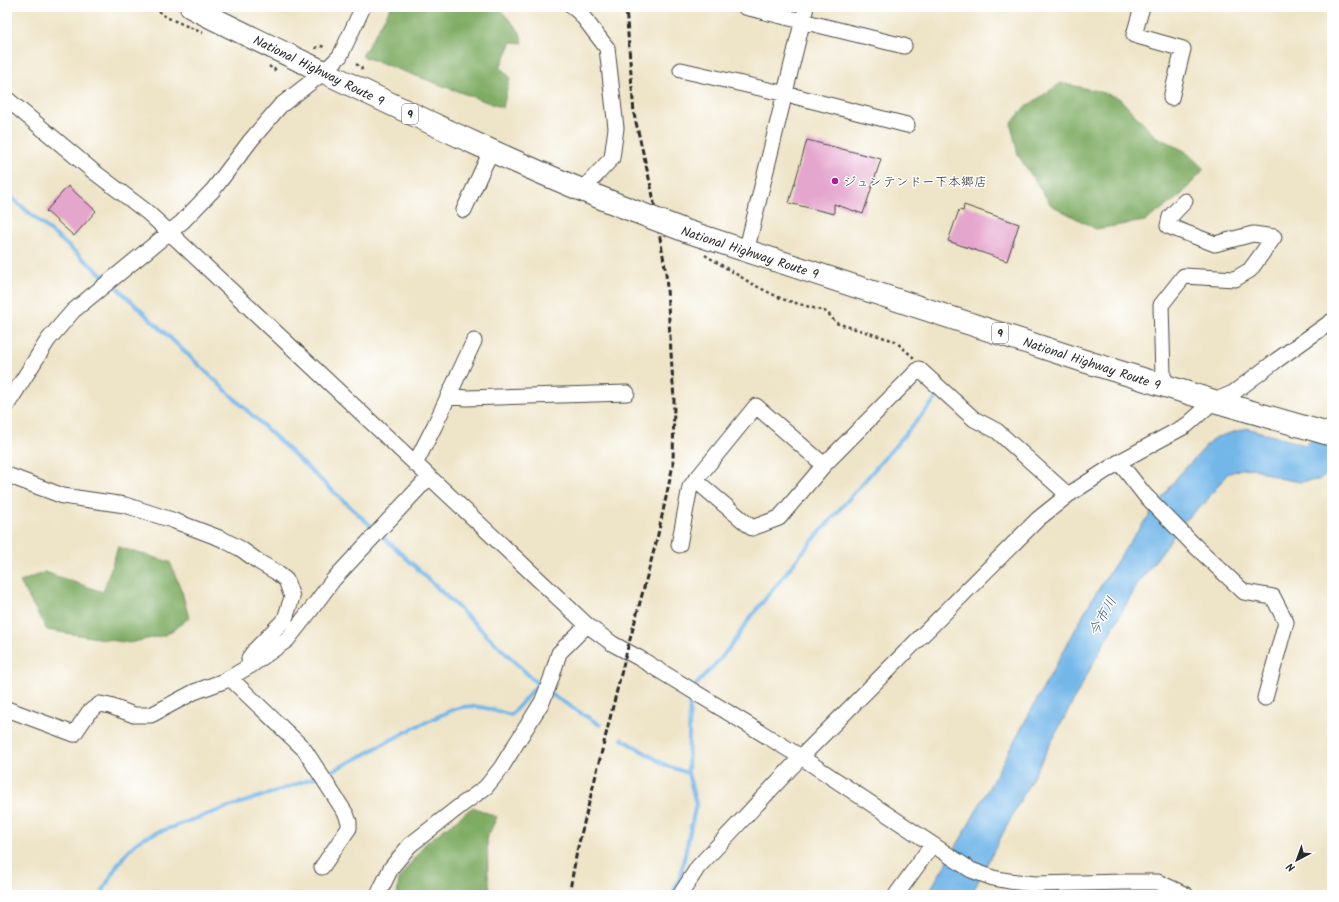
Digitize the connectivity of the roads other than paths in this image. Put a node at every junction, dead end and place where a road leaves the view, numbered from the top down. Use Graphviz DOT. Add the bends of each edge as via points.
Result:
graph roads {
  1 [pos="191,7"];
  2 [pos="363,7"];
  3 [pos="573,7"];
  4 [pos="745,7"];
  5 [pos="1142,7"];
  6 [pos="805,14"];
  7 [pos="904,46"];
  8 [pos="681,70"];
  9 [pos="324,72"];
  10 [pos="786,94"];
  11 [pos="7,98"];
  12 [pos="1171,98"];
  13 [pos="907,125"];
  14 [pos="490,151"];
  15 [pos="582,190"];
  16 [pos="1185,201"];
  17 [pos="464,210"];
  18 [pos="169,232"];
  19 [pos="746,252"];
  20 [pos="1332,321"];
  21 [pos="474,341"];
  22 [pos="1167,387"];
  23 [pos="627,393"];
  24 [pos="449,396"];
  25 [pos="1214,401"];
  26 [pos="7,405"];
  27 [pos="1324,433"];
  28 [pos="1119,462"];
  29 [pos="415,464"];
  30 [pos="824,465"];
  31 [pos="7,475"];
  32 [pos="429,477"];
  33 [pos="695,480"];
  34 [pos="1068,495"];
  35 [pos="679,545"];
  36 [pos="587,626"];
  37 [pos="250,666"];
  38 [pos="230,678"];
  39 [pos="1265,698"];
  40 [pos="7,709"];
  41 [pos="801,756"];
  42 [pos="938,849"];
  43 [pos="322,867"];
  44 [pos="378,895"];
  45 [pos="680,895"];
  46 [pos="896,895"];
  47 [pos="1186,895"];
  1 -- 9 [label="highway, National Highway Route 9 / 9"];
  2 -- 9 [label="street" via="340,56"];
  3 -- 15 [label="street" via="607,48 616,128 612,158"];
  4 -- 6 [label="street"];
  5 -- 12 [label="street" via="1134,34 1183,49"];
  6 -- 7 [label="street"];
  6 -- 10 [label="street"];
  8 -- 10 [label="street"];
  9 -- 14 [label="highway, National Highway Route 9 / 9"];
  9 -- 18 [label="street" via="280,106 213,190"];
  10 -- 13 [label="street"];
  10 -- 19 [label="street"];
  11 -- 18 [label="street"];
  14 -- 15 [label="highway, National Highway Route 9 / 9"];
  14 -- 17 [label="street"];
  15 -- 19 [label="highway, National Highway Route 9 / 9, bridge"];
  16 -- 22 [label="street" via="1170,218 1168,226 1215,244 1253,234 1274,237 1250,270 1235,279 1184,276 1161,305 1163,375"];
  18 -- 26 [label="street" via="73,311 48,340"];
  18 -- 29 [label="street"];
  19 -- 22 [label="highway, National Highway Route 9 / 9"];
  20 -- 25 [label="street" via="1233,393"];
  21 -- 24 [label="street"];
  22 -- 25 [label="highway, National Highway Route 9 / 9"];
  23 -- 24 [label="street" via="466,398"];
  24 -- 29 [label="street"];
  25 -- 27 [label="highway, National Highway Route 9 / 9"];
  25 -- 28 [label="street" via="1187,424"];
  28 -- 34 [label="street"];
  28 -- 39 [label="street" via="1130,478 1188,540 1244,592 1273,597 1286,622"];
  29 -- 32 [label="street"];
  30 -- 33 [label="street" via="779,518 752,528"];
  30 -- 33 [label="street" via="756,406"];
  30 -- 34 [label="street" via="919,369 974,418 997,431"];
  31 -- 37 [label="street" via="63,496 125,505 172,520 242,549 276,572 286,580 292,597 285,619 249,658"];
  32 -- 36 [label="street"];
  32 -- 37 [label="street" via="333,580 287,640"];
  33 -- 35 [label="street" via="690,487"];
  34 -- 41 [label="street" via="1038,519"];
  36 -- 41 [label="street"];
  36 -- 44 [label="street" via="559,653 542,702 501,768 486,787 410,845 391,868"];
  37 -- 38 [label="street"];
  38 -- 40 [label="street" via="194,692 151,715 134,715 100,704 90,712 74,734"];
  38 -- 43 [label="street" via="304,749 346,814 349,828"];
  41 -- 42 [label="street"];
  41 -- 45 [label="street" via="698,867"];
  42 -- 46 [label="street"];
  42 -- 47 [label="street" via="971,870 1009,882 1158,882"];
}
